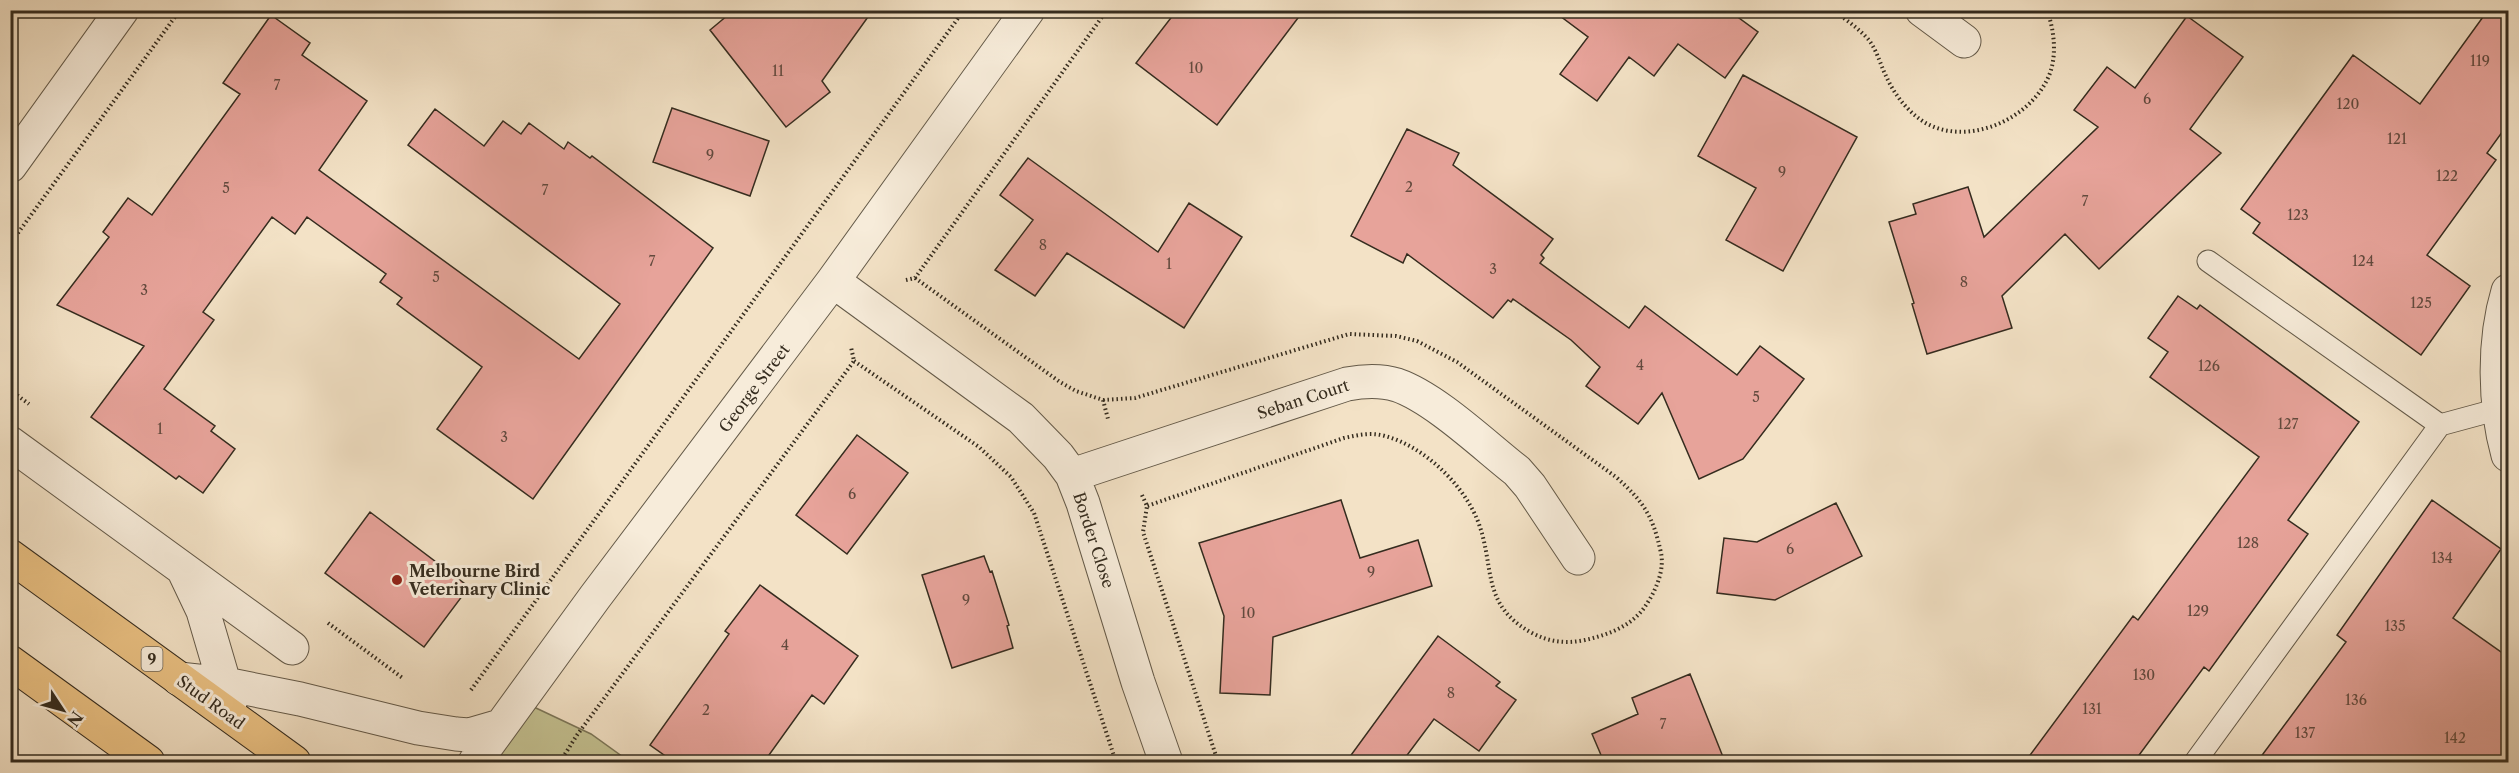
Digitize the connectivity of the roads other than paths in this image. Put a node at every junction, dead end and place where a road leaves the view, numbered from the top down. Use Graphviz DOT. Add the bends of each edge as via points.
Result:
graph roads {
  1 [pos="122,10"];
  2 [pos="1028,10"];
  3 [pos="1922,10"];
  4 [pos="1964,41"];
  5 [pos="10,166"];
  6 [pos="2208,261"];
  7 [pos="832,281"];
  8 [pos="2508,291"];
  9 [pos="2499,409"];
  10 [pos="2440,425"];
  11 [pos="10,443"];
  12 [pos="2508,455"];
  13 [pos="1072,476"];
  14 [pos="10,556"];
  15 [pos="1578,558"];
  16 [pos="183,569"];
  17 [pos="292,648"];
  18 [pos="10,662"];
  19 [pos="179,679"];
  20 [pos="225,684"];
  21 [pos="234,719"];
  22 [pos="500,726"];
  23 [pos="148,762"];
  24 [pos="294,762"];
  25 [pos="475,762"];
  26 [pos="1166,762"];
  27 [pos="2195,762"];
  1 -- 5 [label="street"];
  2 -- 7 [label="street, George Street"];
  3 -- 4 [label="street"];
  6 -- 10 [label="lane"];
  7 -- 13 [label="street, Border Close" via="1021,418"];
  7 -- 22 [label="street, George Street"];
  8 -- 9 [label="street" via="2500,338"];
  9 -- 10 [label="lane"];
  9 -- 12 [label="street"];
  10 -- 27 [label="lane"];
  11 -- 16 [label="street"];
  13 -- 15 [label="street, Seban Court" via="1347,384 1395,384 1423,398 1517,471"];
  13 -- 26 [label="street, Border Close"];
  14 -- 19 [label="highway, Stud Road / 9"];
  16 -- 17 [label="street"];
  16 -- 20 [label="street" via="203,611"];
  18 -- 23 [label="highway"];
  19 -- 20 [label="street"];
  19 -- 21 [label="highway, Stud Road / 9"];
  20 -- 21 [label="street"];
  20 -- 22 [label="street" via="447,732 469,735"];
  21 -- 24 [label="highway, Stud Road / 9"];
  22 -- 25 [label="street, George Street"];
}
